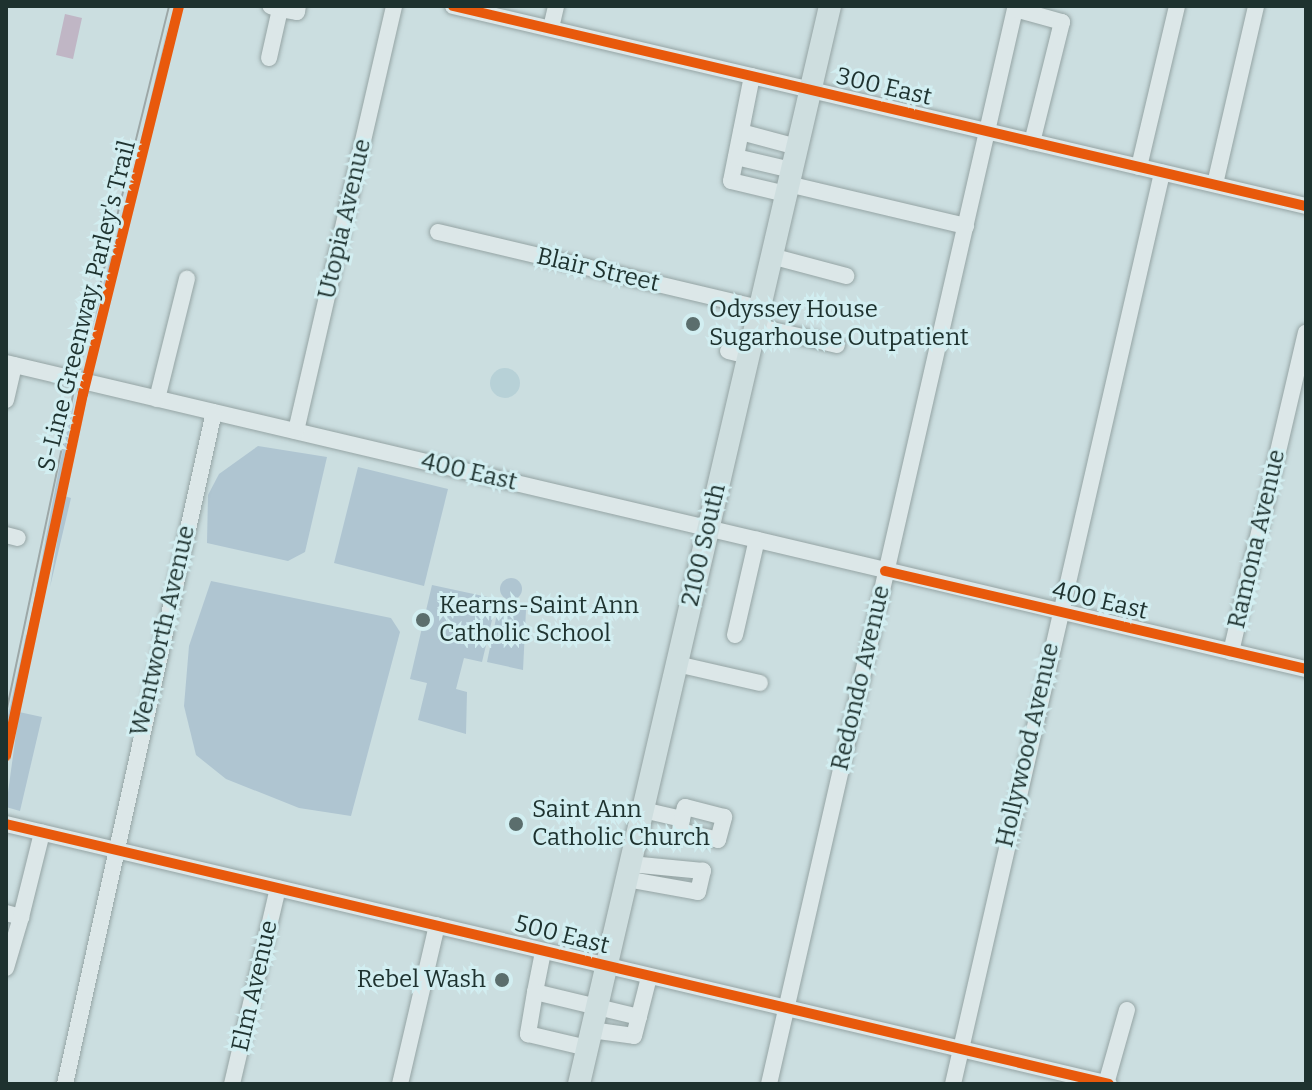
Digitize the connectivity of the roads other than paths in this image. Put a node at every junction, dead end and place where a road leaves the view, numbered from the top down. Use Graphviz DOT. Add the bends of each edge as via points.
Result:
graph roads {
  1 [pos="298,6"];
  2 [pos="394,6"];
  3 [pos="453,6"];
  4 [pos="556,6"];
  5 [pos="830,6"];
  6 [pos="1177,6"];
  7 [pos="1256,6"];
  8 [pos="275,7"];
  9 [pos="475,8"];
  10 [pos="551,28"];
  11 [pos="269,58"];
  12 [pos="752,76"];
  13 [pos="810,90"];
  14 [pos="741,132"];
  15 [pos="988,132"];
  16 [pos="1032,142"];
  17 [pos="797,147"];
  18 [pos="736,157"];
  19 [pos="1139,167"];
  20 [pos="1162,173"];
  21 [pos="788,183"];
  22 [pos="1215,184"];
  23 [pos="1306,206"];
  24 [pos="966,226"];
  25 [pos="438,232"];
  26 [pos="771,256"];
  27 [pos="846,276"];
  28 [pos="187,279"];
  29 [pos="757,317"];
  30 [pos="1306,333"];
  31 [pos="837,345"];
  32 [pos="10,364"];
  33 [pos="157,399"];
  34 [pos="6,400"];
  35 [pos="214,412"];
  36 [pos="296,431"];
  37 [pos="709,527"];
  38 [pos="757,539"];
  39 [pos="885,571"];
  40 [pos="1060,612"];
  41 [pos="735,635"];
  42 [pos="1231,652"];
  43 [pos="677,664"];
  44 [pos="1306,669"];
  45 [pos="760,683"];
  46 [pos="643,810"];
  47 [pos="682,819"];
  48 [pos="6,824"];
  49 [pos="42,833"];
  50 [pos="117,851"];
  51 [pos="278,888"];
  52 [pos="14,915"];
  53 [pos="437,925"];
  54 [pos="543,952"];
  55 [pos="606,967"];
  56 [pos="6,968"];
  57 [pos="649,977"];
  58 [pos="535,992"];
  59 [pos="596,1007"];
  60 [pos="786,1008"];
  61 [pos="1127,1010"];
  62 [pos="639,1017"];
  63 [pos="589,1039"];
  64 [pos="960,1049"];
  65 [pos="65,1084"];
  66 [pos="232,1084"];
  67 [pos="400,1084"];
  68 [pos="579,1084"];
  69 [pos="769,1084"];
  70 [pos="953,1084"];
  71 [pos="1107,1084"];
  1 -- 8 [label="street" via="297,12"];
  2 -- 36 [label="street, Utopia Avenue"];
  3 -- 9 [label="street, 300 East"];
  4 -- 10 [label="street"];
  5 -- 13 [label="main road, 2100 South"];
  6 -- 19 [label="street"];
  7 -- 22 [label="street"];
  8 -- 11 [label="street"];
  9 -- 10 [label="street, 300 East"];
  10 -- 12 [label="street, 300 East"];
  12 -- 13 [label="street, 300 East"];
  12 -- 14 [label="street"];
  13 -- 15 [label="street, 300 East"];
  13 -- 17 [label="main road, 2100 South"];
  14 -- 17 [label="street"];
  14 -- 18 [label="street"];
  15 -- 16 [label="street, 300 East"];
  15 -- 16 [label="street, Redondo Avenue" via="1015,9 1062,22"];
  15 -- 24 [label="street, Redondo Avenue"];
  16 -- 19 [label="street, 300 East"];
  17 -- 21 [label="main road, 2100 South"];
  18 -- 21 [label="street"];
  18 -- 21 [label="street" via="731,181"];
  19 -- 20 [label="street, 300 East"];
  20 -- 22 [label="street, 300 East"];
  20 -- 40 [label="street, Hollywood Avenue"];
  21 -- 24 [label="street"];
  21 -- 26 [label="main road, 2100 South"];
  22 -- 23 [label="street, 300 East"];
  24 -- 39 [label="street, Redondo Avenue"];
  25 -- 29 [label="street, Blair Street"];
  26 -- 27 [label="street"];
  26 -- 29 [label="main road, 2100 South"];
  28 -- 33 [label="street"];
  29 -- 31 [label="street, Blair Street"];
  29 -- 37 [label="main road, 2100 South" via="738,354"];
  30 -- 42 [label="street, Ramona Avenue"];
  32 -- 33 [label="street, 400 East"];
  32 -- 34 [label="street"];
  33 -- 35 [label="street, 400 East"];
  35 -- 36 [label="street, 400 East"];
  35 -- 50 [label="street, Wentworth Avenue"];
  36 -- 37 [label="street, 400 East"];
  37 -- 38 [label="street, 400 East"];
  37 -- 43 [label="main road, 2100 South"];
  38 -- 39 [label="street, 400 East"];
  38 -- 41 [label="street"];
  39 -- 40 [label="street, 400 East"];
  39 -- 60 [label="street, Redondo Avenue"];
  40 -- 42 [label="street, 400 East"];
  40 -- 64 [label="street, Hollywood Avenue"];
  42 -- 44 [label="street, 400 East"];
  43 -- 45 [label="street"];
  43 -- 46 [label="main road, 2100 South"];
  46 -- 47 [label="street"];
  46 -- 55 [label="main road, 2100 South"];
  48 -- 49 [label="street, 500 East"];
  49 -- 50 [label="street, 500 East"];
  49 -- 52 [label="street"];
  50 -- 51 [label="street, 500 East"];
  50 -- 65 [label="street, Wentworth Avenue"];
  51 -- 53 [label="street, 500 East"];
  51 -- 66 [label="street, Elm Avenue"];
  52 -- 56 [label="street"];
  53 -- 54 [label="street, 500 East"];
  53 -- 67 [label="street"];
  54 -- 55 [label="street, 500 East"];
  54 -- 58 [label="street"];
  55 -- 57 [label="street, 500 East"];
  55 -- 59 [label="main road, 2100 South"];
  57 -- 60 [label="street, 500 East"];
  57 -- 62 [label="street"];
  58 -- 59 [label="street"];
  58 -- 63 [label="street" via="528,1034"];
  59 -- 62 [label="street"];
  59 -- 63 [label="main road, 2100 South"];
  60 -- 64 [label="street, 500 East"];
  60 -- 69 [label="street, Redondo Avenue"];
  61 -- 71 [label="street"];
  62 -- 63 [label="street" via="634,1036"];
  63 -- 68 [label="main road, 2100 South"];
  64 -- 70 [label="street, Hollywood Avenue"];
  64 -- 71 [label="street, 500 East"];
}
